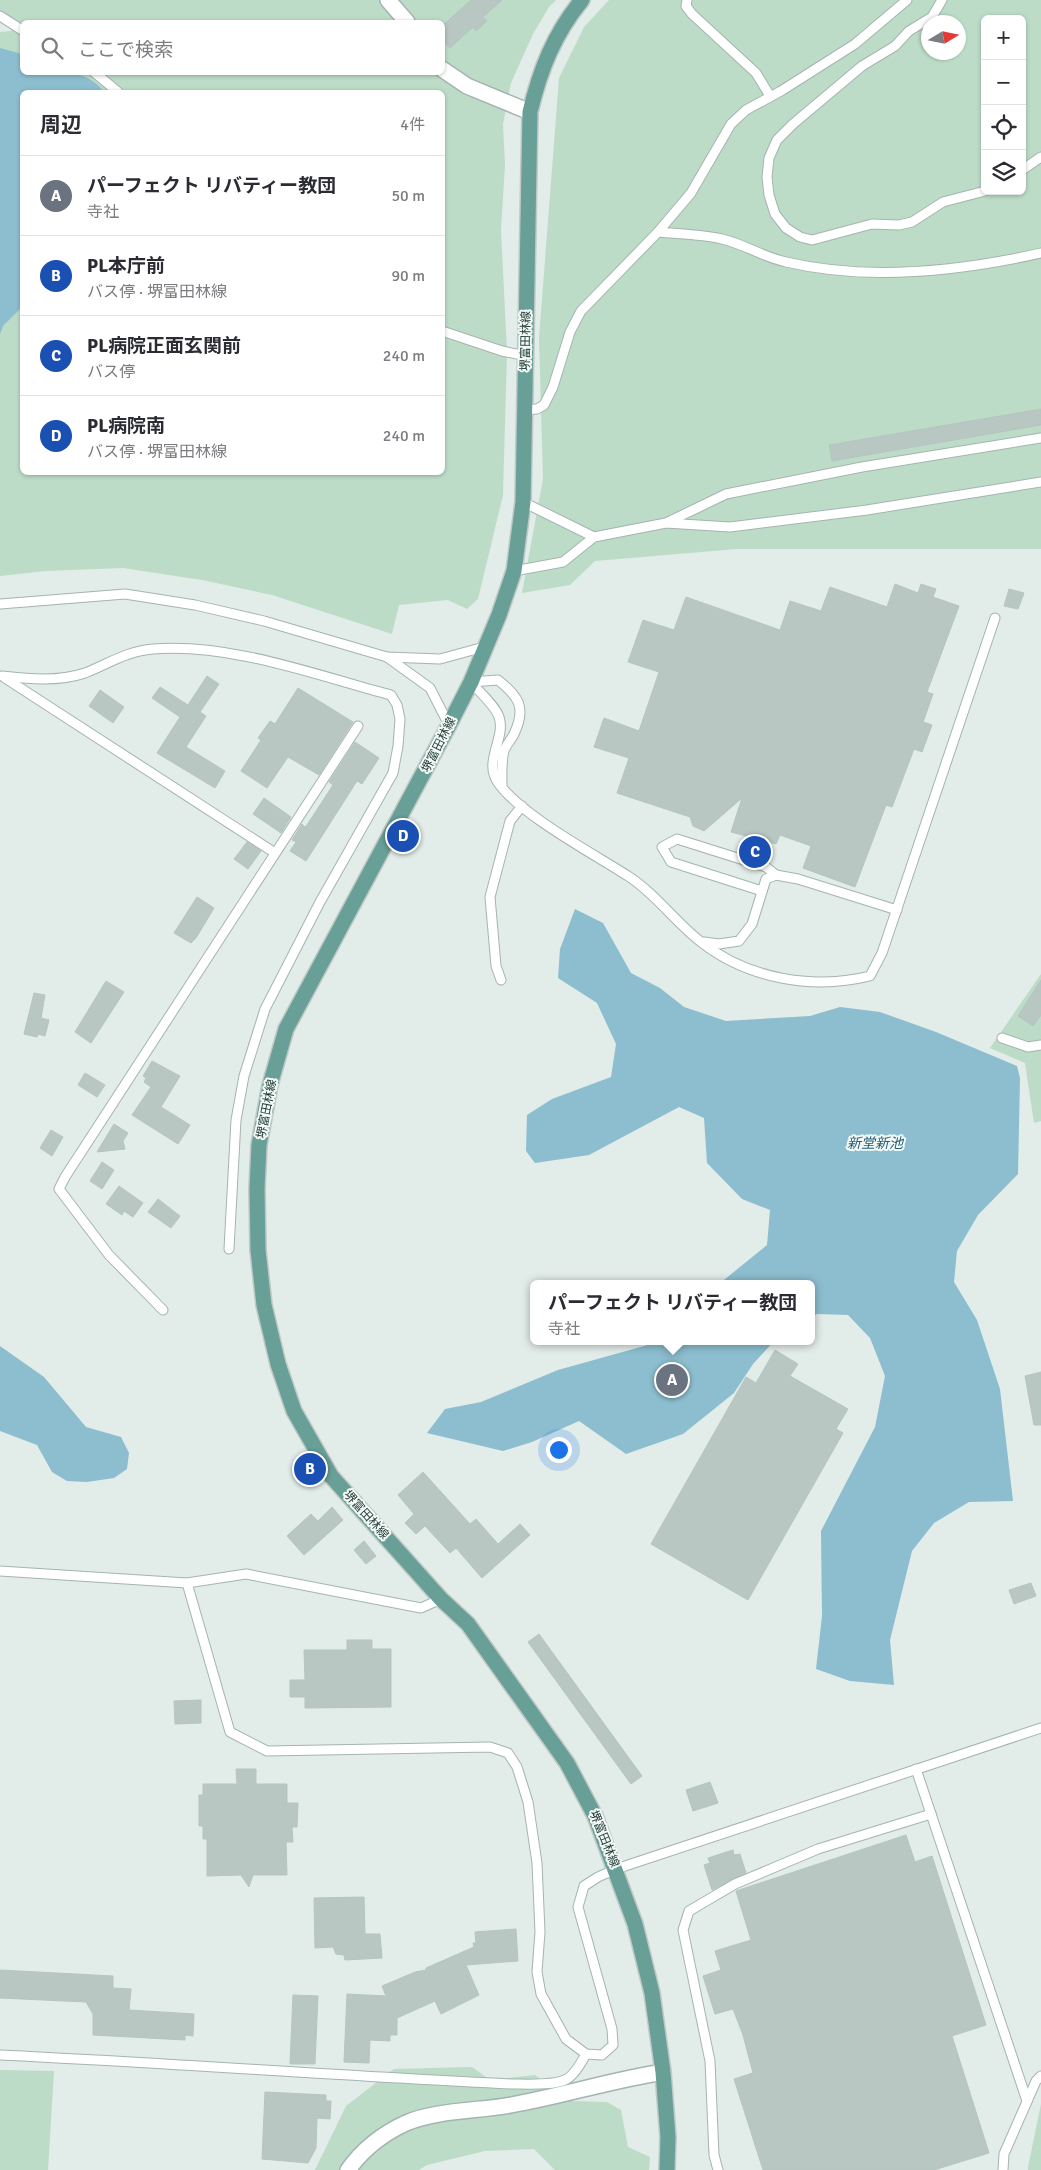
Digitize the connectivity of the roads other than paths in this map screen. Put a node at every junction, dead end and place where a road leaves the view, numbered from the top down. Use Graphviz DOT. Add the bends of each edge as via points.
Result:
graph roads {
  1 [pos="388,0"];
  2 [pos="582,0"];
  3 [pos="687,0"];
  4 [pos="908,0"];
  5 [pos="942,0"];
  6 [pos="0,16"];
  7 [pos="405,20"];
  8 [pos="20,29"];
  9 [pos="445,71"];
  10 [pos="98,75"];
  11 [pos="116,90"];
  12 [pos="770,96"];
  13 [pos="530,112"];
  14 [pos="1041,157"];
  15 [pos="1026,167"];
  16 [pos="981,192"];
  17 [pos="658,232"];
  18 [pos="1041,253"];
  19 [pos="445,332"];
  20 [pos="526,356"];
  21 [pos="525,410"];
  22 [pos="1041,438"];
  23 [pos="1041,482"];
  24 [pos="523,502"];
  25 [pos="666,523"];
  26 [pos="594,537"];
  27 [pos="514,571"];
  28 [pos="0,604"];
  29 [pos="995,618"];
  30 [pos="484,647"];
  31 [pos="387,657"];
  32 [pos="1,675"];
  33 [pos="471,682"];
  34 [pos="450,725"];
  35 [pos="358,726"];
  36 [pos="502,786"];
  37 [pos="522,806"];
  38 [pos="275,853"];
  39 [pos="776,875"];
  40 [pos="762,891"];
  41 [pos="897,910"];
  42 [pos="702,942"];
  43 [pos="501,980"];
  44 [pos="1002,1038"];
  45 [pos="1041,1045"];
  46 [pos="229,1250"];
  47 [pos="163,1310"];
  48 [pos="0,1571"];
  49 [pos="187,1583"];
  50 [pos="441,1599"];
  51 [pos="1041,1728"];
  52 [pos="916,1769"];
  53 [pos="931,1814"];
  54 [pos="616,1868"];
  55 [pos="586,2054"];
  56 [pos="0,2055"];
  57 [pos="663,2072"];
  58 [pos="1041,2076"];
  59 [pos="1027,2101"];
  60 [pos="348,2170"];
  61 [pos="667,2170"];
  62 [pos="718,2170"];
  63 [pos="1003,2170"];
  1 -- 7 [label="street"];
  2 -- 13 [label="main road, 堺富田林線" via="550,47"];
  3 -- 12 [label="lane" via="686,6 692,14 756,73"];
  4 -- 12 [label="lane" via="855,44"];
  5 -- 16 [label="lane" via="932,17 862,66 777,140 769,158 769,195 786,228 812,240 872,224 912,222 943,202"];
  6 -- 8 [label="lane"];
  9 -- 13 [label="street" via="474,90"];
  10 -- 11 [label="lane"];
  12 -- 17 [label="lane" via="746,110 731,124 691,193"];
  13 -- 20 [label="main road, 堺富田林線"];
  14 -- 15 [label="lane"];
  17 -- 18 [label="lane" via="721,239 762,256 834,271 943,269"];
  17 -- 21 [label="lane" via="580,311 544,405"];
  19 -- 20 [label="lane"];
  20 -- 21 [label="main road, 堺富田林線"];
  21 -- 24 [label="main road, 堺富田林線"];
  22 -- 25 [label="lane" via="862,467 726,494"];
  23 -- 25 [label="lane" via="867,510 730,526"];
  24 -- 26 [label="lane"];
  24 -- 27 [label="main road, 堺富田林線"];
  25 -- 26 [label="lane"];
  26 -- 27 [label="lane" via="563,562"];
  27 -- 30 [label="main road, 堺富田林線"];
  28 -- 31 [label="lane" via="125,594 195,605 264,621"];
  29 -- 41 [label="lane"];
  30 -- 31 [label="lane" via="440,659"];
  30 -- 33 [label="main road, 堺富田林線"];
  31 -- 34 [label="lane" via="430,688"];
  32 -- 38 [label="lane"];
  32 -- 46 [label="lane" via="39,680 84,673 118,657 149,649 182,647 220,651 391,695 397,705 400,719 393,773 320,902 265,1009 244,1076 236,1120"];
  33 -- 34 [label="main road, 堺富田林線"];
  33 -- 36 [label="lane" via="500,719 494,769 496,780"];
  33 -- 36 [label="lane" via="498,680 516,695 520,709 515,732 505,749"];
  34 -- 50 [label="main road, 堺富田林線" via="286,1029 270,1086 261,1137 257,1189 258,1250 264,1305 278,1364 294,1411 331,1476"];
  35 -- 38 [label="lane"];
  36 -- 37 [label="lane" via="506,794"];
  37 -- 42 [label="lane" via="638,882"];
  37 -- 43 [label="lane" via="510,822 490,897 496,966"];
  38 -- 47 [label="lane" via="59,1190 108,1254"];
  39 -- 40 [label="lane" via="766,880"];
  39 -- 40 [label="lane" via="766,867 677,838 662,847 671,862"];
  39 -- 41 [label="lane"];
  40 -- 42 [label="lane" via="752,924 739,940 719,944"];
  41 -- 42 [label="lane" via="870,976 855,980 815,982 761,974 729,960"];
  44 -- 45 [label="lane" via="1028,1047"];
  48 -- 49 [label="lane"];
  49 -- 50 [label="lane" via="246,1574 421,1608"];
  49 -- 55 [label="lane" via="230,1732 267,1751 490,1747 508,1753 517,1767 528,1802 537,1863 540,1932 537,1972 541,1994 566,2039"];
  50 -- 54 [label="main road, 堺富田林線" via="468,1624 567,1763 595,1816"];
  51 -- 52 [label="lane"];
  52 -- 53 [label="lane"];
  52 -- 54 [label="lane"];
  53 -- 59 [label="lane"];
  53 -- 62 [label="lane" via="818,1849 735,1884 689,1911 684,1930 710,2061 714,2155"];
  54 -- 55 [label="lane" via="584,1886 578,1907 612,2028 612,2045 602,2055"];
  54 -- 57 [label="main road, 堺富田林線" via="635,1924 652,1994"];
  55 -- 56 [label="lane" via="579,2067 566,2079 540,2084"];
  57 -- 60 [label="street" via="559,2096 408,2122 381,2137 359,2155"];
  57 -- 61 [label="main road, 堺富田林線"];
  58 -- 59 [label="lane"];
  59 -- 63 [label="lane" via="1004,2154"];
}
